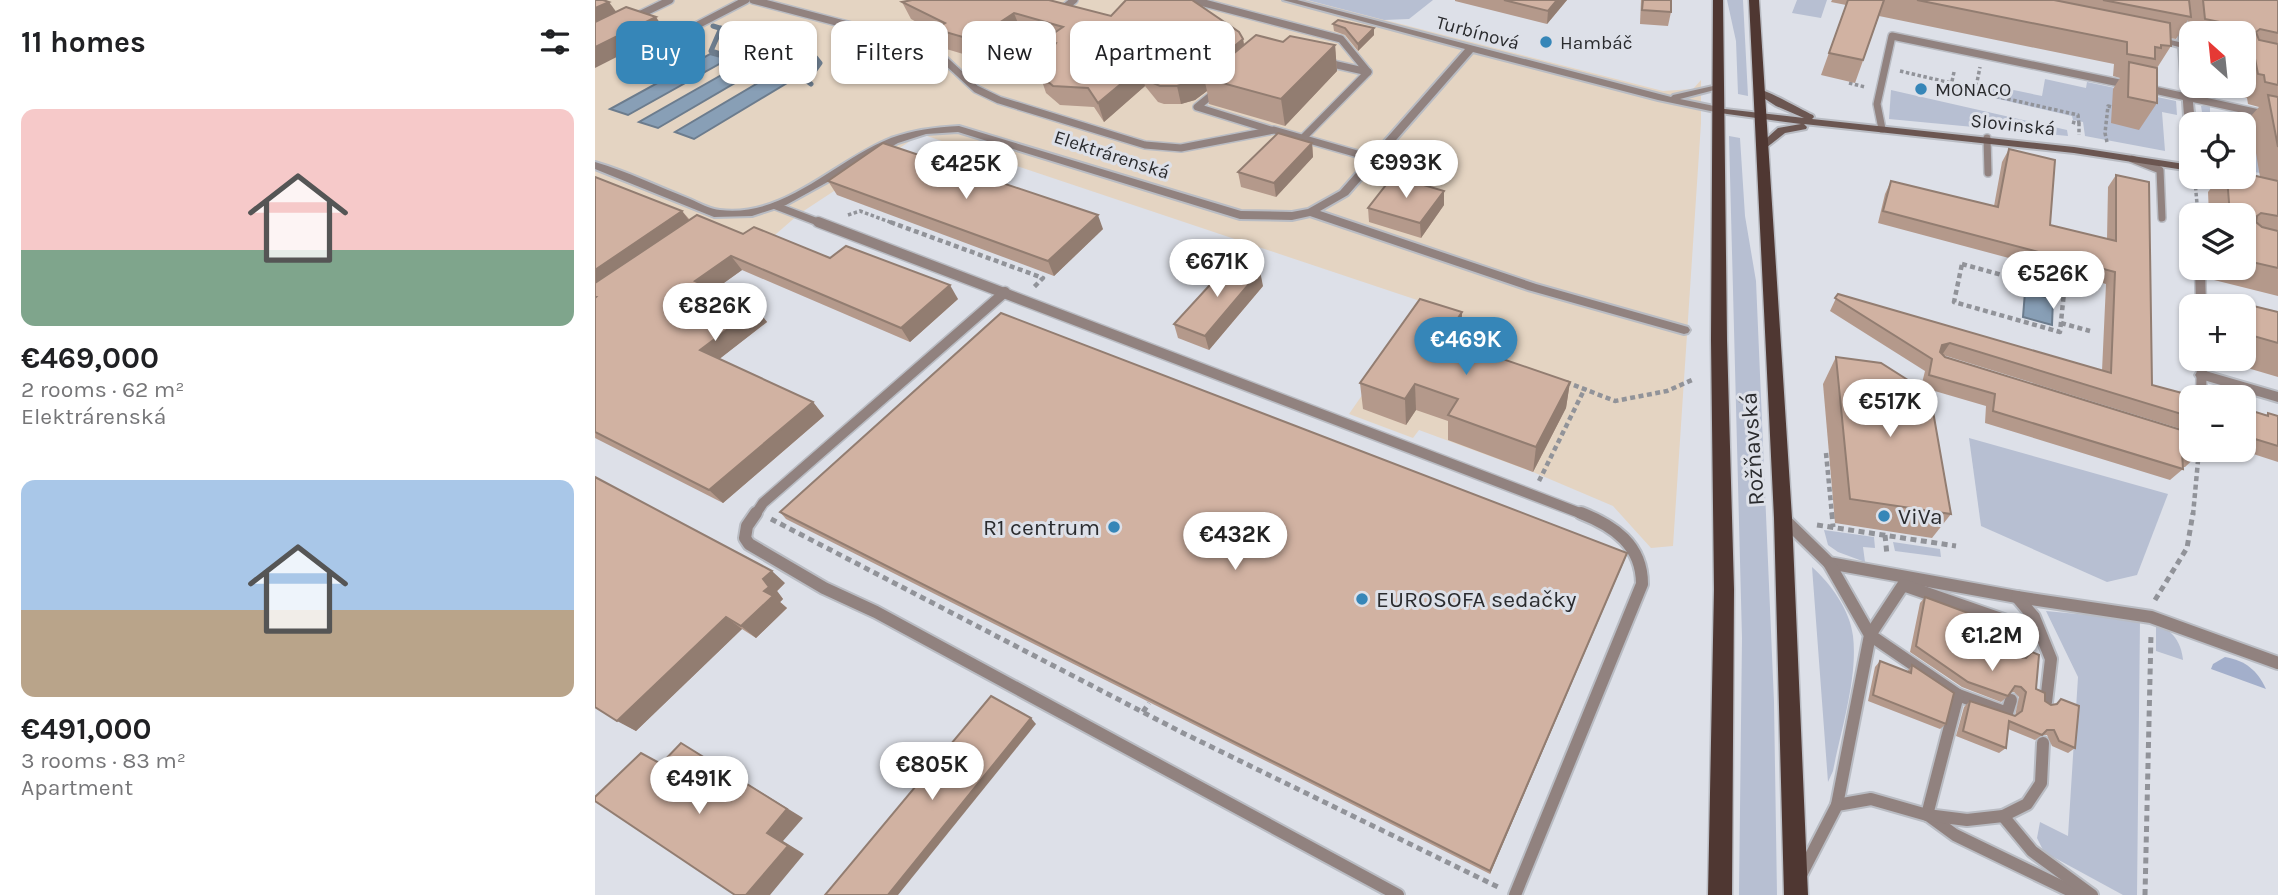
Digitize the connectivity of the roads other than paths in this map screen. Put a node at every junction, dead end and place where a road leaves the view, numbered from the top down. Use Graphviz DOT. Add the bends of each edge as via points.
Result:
graph roads {
  1 [pos="670,0"];
  2 [pos="746,0"];
  3 [pos="753,0"];
  4 [pos="1074,0"];
  5 [pos="1193,0"];
  6 [pos="1287,0"];
  7 [pos="1718,0"];
  8 [pos="1753,0"];
  9 [pos="2180,0"];
  10 [pos="1068,14"];
  11 [pos="626,21"];
  12 [pos="705,21"];
  13 [pos="2183,21"];
  14 [pos="2147,38"];
  15 [pos="2179,44"];
  16 [pos="1470,48"];
  17 [pos="1317,60"];
  18 [pos="1368,72"];
  19 [pos="1224,84"];
  20 [pos="1720,86"];
  21 [pos="1759,91"];
  22 [pos="2179,95"];
  23 [pos="1661,98"];
  24 [pos="2192,98"];
  25 [pos="1720,110"];
  26 [pos="1760,116"];
  27 [pos="2278,117"];
  28 [pos="1830,124"];
  29 [pos="1882,129"];
  30 [pos="1274,130"];
  31 [pos="1303,138"];
  32 [pos="1987,138"];
  33 [pos="1762,148"];
  34 [pos="2120,154"];
  35 [pos="1375,159"];
  36 [pos="595,164"];
  37 [pos="2179,166"];
  38 [pos="1988,173"];
  39 [pos="776,206"];
  40 [pos="1311,212"];
  41 [pos="2162,218"];
  42 [pos="1005,292"];
  43 [pos="1684,330"];
  44 [pos="2202,371"];
  45 [pos="2202,375"];
  46 [pos="2202,385"];
  47 [pos="2278,397"];
  48 [pos="1783,518"];
  49 [pos="1829,563"];
  50 [pos="2017,597"];
  51 [pos="1870,635"];
  52 [pos="2017,655"];
  53 [pos="2278,663"];
  54 [pos="1958,695"];
  55 [pos="2011,701"];
  56 [pos="2046,702"];
  57 [pos="2043,743"];
  58 [pos="1837,805"];
  59 [pos="1927,815"];
  60 [pos="2003,816"];
  61 [pos="1796,890"];
  62 [pos="1510,893"];
  63 [pos="1398,895"];
  64 [pos="1720,895"];
  65 [pos="2079,895"];
  66 [pos="2092,895"];
  1 -- 11 [label="lane"];
  2 -- 12 [label="lane"];
  3 -- 30 [label="lane" via="931,47 976,89 999,100 1145,145 1181,148"];
  4 -- 10 [label="lane" via="1057,11"];
  5 -- 18 [label="lane" via="1341,39"];
  6 -- 16 [label="street, Turbínová"];
  7 -- 20 [label="main road, Rožňavská"];
  8 -- 21 [label="main road, Rožňavská"];
  9 -- 13 [label="street"];
  14 -- 15 [label="street"];
  16 -- 23 [label="street, Turbínová"];
  16 -- 35 [label="street, Elektrárenská"];
  17 -- 18 [label="lane"];
  18 -- 31 [label="lane"];
  19 -- 30 [label="lane" via="1197,107"];
  20 -- 23 [label="street, Turbínová"];
  20 -- 25 [label="main road, Rožňavská"];
  21 -- 26 [label="main road, Rožňavská"];
  21 -- 28 [label="street, Slovinská"];
  22 -- 29 [label="lane" via="1892,36 1877,104"];
  23 -- 25 [label="street, Turbínová"];
  24 -- 27 [label="lane"];
  25 -- 26 [label="street, Slovinská"];
  25 -- 64 [label="main road, Rožňavská" via="1724,589"];
  26 -- 28 [label="street, Slovinská"];
  26 -- 33 [label="main road, Rožňavská"];
  28 -- 29 [label="street, Slovinská"];
  28 -- 33 [label="street, Slovinská" via="1782,130"];
  29 -- 32 [label="street, Slovinská"];
  30 -- 31 [label="lane"];
  31 -- 35 [label="lane"];
  32 -- 34 [label="street, Slovinská"];
  32 -- 38 [label="lane"];
  33 -- 48 [label="main road, Rožňavská"];
  34 -- 37 [label="street, Slovinská"];
  34 -- 41 [label="lane" via="2160,170"];
  35 -- 40 [label="street, Elektrárenská" via="1344,193"];
  36 -- 39 [label="street, Elektrárenská" via="714,218"];
  39 -- 40 [label="street, Elektrárenská" via="887,141 951,128 1240,215"];
  39 -- 42 [label="lane"];
  40 -- 43 [label="street, Elektrárenská" via="1532,287"];
  42 -- 62 [label="lane" via="1533,495 1615,529 1629,543 1640,559 1642,584"];
  42 -- 63 [label="lane" via="763,502 747,526 745,538 824,588"];
  44 -- 45 [label="lane"];
  45 -- 46 [label="lane"];
  45 -- 47 [label="street"];
  48 -- 49 [label="lane"];
  48 -- 61 [label="main road, Rožňavská"];
  49 -- 50 [label="lane"];
  49 -- 51 [label="lane"];
  50 -- 53 [label="lane" via="2151,617"];
  50 -- 56 [label="lane" via="2033,617 2052,659"];
  51 -- 52 [label="lane" via="1903,586 2021,626"];
  51 -- 54 [label="lane"];
  51 -- 58 [label="lane"];
  54 -- 55 [label="lane" via="2007,713"];
  54 -- 59 [label="lane"];
  57 -- 60 [label="lane" via="2041,783 2027,804"];
  58 -- 59 [label="lane" via="1871,799"];
  58 -- 61 [label="lane"];
  59 -- 60 [label="lane" via="1967,820"];
  59 -- 65 [label="lane" via="1955,835"];
  60 -- 66 [label="lane" via="2039,860"];
}
